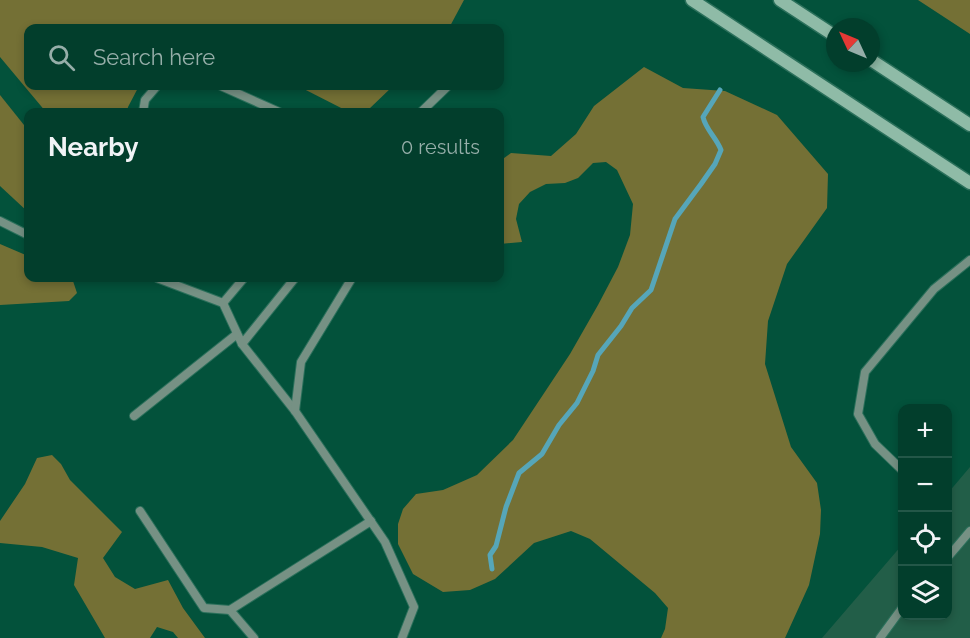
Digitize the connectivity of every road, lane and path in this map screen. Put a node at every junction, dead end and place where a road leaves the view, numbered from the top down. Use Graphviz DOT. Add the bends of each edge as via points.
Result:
graph roads {
  1 [pos="692,0"];
  2 [pos="780,0"];
  3 [pos="826,30"];
  4 [pos="880,66"];
  5 [pos="153,90"];
  6 [pos="230,90"];
  7 [pos="444,90"];
  8 [pos="144,108"];
  9 [pos="270,108"];
  10 [pos="425,108"];
  11 [pos="970,125"];
  12 [pos="970,183"];
  13 [pos="0,221"];
  14 [pos="24,233"];
  15 [pos="970,260"];
  16 [pos="168,282"];
  17 [pos="241,282"];
  18 [pos="292,282"];
  19 [pos="350,282"];
  20 [pos="223,303"];
  21 [pos="237,334"];
  22 [pos="242,344"];
  23 [pos="295,411"];
  24 [pos="134,416"];
  25 [pos="898,466"];
  26 [pos="140,511"];
  27 [pos="371,521"];
  28 [pos="970,531"];
  29 [pos="952,552"];
  30 [pos="230,610"];
  31 [pos="898,615"];
  32 [pos="254,638"];
  33 [pos="402,638"];
  34 [pos="880,638"];
  1 -- 12 [label="main road"];
  2 -- 3 [label="main road"];
  4 -- 11 [label="main road"];
  5 -- 8 [label="lane"];
  6 -- 9 [label="lane"];
  7 -- 10 [label="lane"];
  13 -- 14 [label="lane"];
  15 -- 25 [label="lane" via="934,289 865,372 858,414 874,444"];
  16 -- 20 [label="lane"];
  17 -- 20 [label="lane"];
  18 -- 22 [label="lane"];
  19 -- 23 [label="lane" via="301,362"];
  20 -- 21 [label="lane"];
  21 -- 22 [label="lane"];
  21 -- 24 [label="lane"];
  22 -- 23 [label="lane"];
  23 -- 27 [label="lane"];
  26 -- 30 [label="lane" via="204,608"];
  27 -- 30 [label="lane"];
  27 -- 33 [label="lane" via="385,542 414,607"];
  28 -- 29 [label="lane"];
  30 -- 32 [label="lane"];
  31 -- 34 [label="lane"];
}
